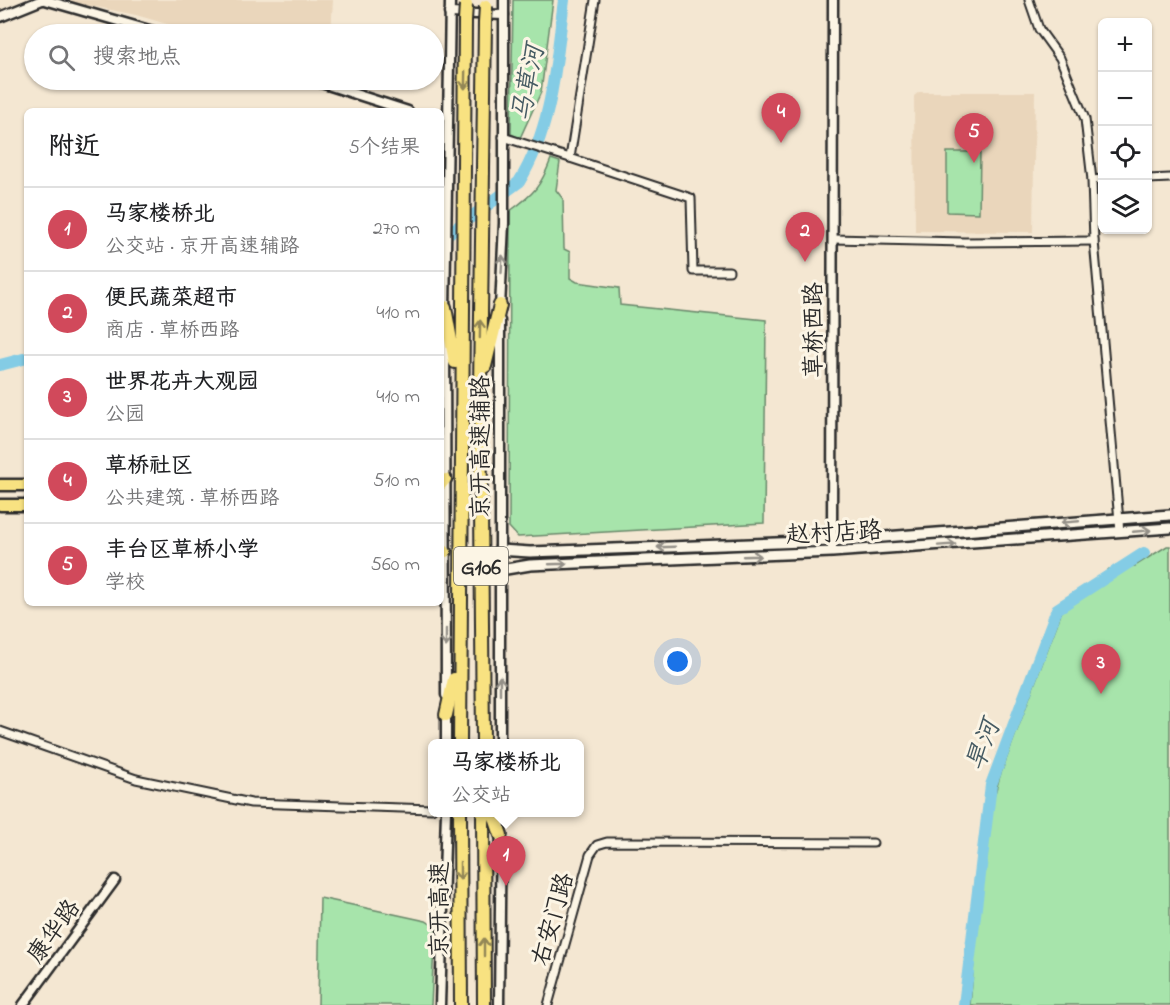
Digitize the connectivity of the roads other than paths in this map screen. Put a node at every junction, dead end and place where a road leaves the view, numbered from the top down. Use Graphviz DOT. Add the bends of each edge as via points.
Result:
graph roads {
  1 [pos="43,0"];
  2 [pos="450,0"];
  3 [pos="504,0"];
  4 [pos="594,0"];
  5 [pos="833,0"];
  6 [pos="1029,0"];
  7 [pos="466,3"];
  8 [pos="486,3"];
  9 [pos="449,13"];
  10 [pos="504,15"];
  11 [pos="0,17"];
  12 [pos="128,24"];
  13 [pos="343,90"];
  14 [pos="399,108"];
  15 [pos="444,123"];
  16 [pos="503,137"];
  17 [pos="570,158"];
  18 [pos="1152,178"];
  19 [pos="1170,178"];
  20 [pos="1098,179"];
  21 [pos="1092,180"];
  22 [pos="833,239"];
  23 [pos="1094,241"];
  24 [pos="729,272"];
  25 [pos="500,305"];
  26 [pos="445,307"];
  27 [pos="460,388"];
  28 [pos="480,388"];
  29 [pos="444,394"];
  30 [pos="0,484"];
  31 [pos="24,485"];
  32 [pos="24,505"];
  33 [pos="0,506"];
  34 [pos="1170,515"];
  35 [pos="1119,519"];
  36 [pos="1170,528"];
  37 [pos="1120,532"];
  38 [pos="832,541"];
  39 [pos="500,550"];
  40 [pos="832,552"];
  41 [pos="500,570"];
  42 [pos="444,604"];
  43 [pos="459,657"];
  44 [pos="446,714"];
  45 [pos="0,731"];
  46 [pos="446,739"];
  47 [pos="460,739"];
  48 [pos="483,739"];
  49 [pos="500,739"];
  50 [pos="428,809"];
  51 [pos="446,817"];
  52 [pos="460,817"];
  53 [pos="483,817"];
  54 [pos="494,817"];
  55 [pos="501,817"];
  56 [pos="501,835"];
  57 [pos="873,843"];
  58 [pos="115,880"];
  59 [pos="460,962"];
  60 [pos="23,1005"];
  61 [pos="440,1005"];
  62 [pos="456,1005"];
  63 [pos="461,1005"];
  64 [pos="484,1005"];
  65 [pos="499,1005"];
  66 [pos="548,1005"];
  1 -- 11 [label="street"];
  1 -- 12 [label="street"];
  2 -- 9 [label="street"];
  3 -- 10 [label="street"];
  4 -- 17 [label="street"];
  5 -- 22 [label="street, 草桥西路"];
  6 -- 21 [label="street" via="1039,28 1060,58 1085,119"];
  7 -- 27 [label="highway, G106, one-way, bridge"];
  28 -- 8 [label="highway, G106, one-way, bridge"];
  9 -- 10 [label="street"];
  9 -- 15 [label="street"];
  10 -- 16 [label="street"];
  13 -- 14 [label="street"];
  15 -- 26 [label="street, 京开高速辅路"];
  16 -- 17 [label="street"];
  25 -- 16 [label="street, 京开高速辅路, one-way"];
  17 -- 24 [label="street" via="691,198 693,271"];
  18 -- 19 [label="street"];
  20 -- 21 [label="street"];
  21 -- 23 [label="street"];
  22 -- 23 [label="street"];
  22 -- 38 [label="street, 草桥西路"];
  23 -- 35 [label="street"];
  25 -- 28 [label="highway"];
  25 -- 39 [label="street, 京开高速辅路"];
  26 -- 27 [label="highway"];
  26 -- 29 [label="street, 京开高速辅路"];
  27 -- 43 [label="highway, G106"];
  28 -- 48 [label="highway, G106"];
  30 -- 31 [label="main road"];
  32 -- 33 [label="main road"];
  34 -- 35 [label="main road, 赵村店路"];
  35 -- 37 [label="street"];
  35 -- 38 [label="main road, 赵村店路, one-way"];
  37 -- 36 [label="main road, 赵村店路, one-way"];
  40 -- 37 [label="main road, 赵村店路, one-way"];
  38 -- 39 [label="main road, 赵村店路, one-way"];
  38 -- 40 [label="street, 草桥西路"];
  39 -- 41 [label="street, 京开高速辅路"];
  41 -- 40 [label="main road, 赵村店路, one-way" via="530,565"];
  49 -- 41 [label="street, 京开高速辅路, one-way"];
  42 -- 44 [label="street, 京开高速辅路, one-way"];
  43 -- 44 [label="highway"];
  43 -- 47 [label="highway, G106"];
  44 -- 46 [label="street, 京开高速辅路"];
  45 -- 50 [label="street" via="136,779 251,803"];
  51 -- 61 [label="street"];
  52 -- 59 [label="highway, 京开高速, one-way"];
  64 -- 53 [label="highway, 京开高速, one-way"];
  54 -- 56 [label="highway"];
  55 -- 56 [label="street"];
  56 -- 65 [label="street"];
  57 -- 66 [label="street, 右安门路" via="597,845 590,855"];
  58 -- 60 [label="street, 康华路"];
  59 -- 62 [label="highway"];
  59 -- 63 [label="highway, 京开高速"];
}
